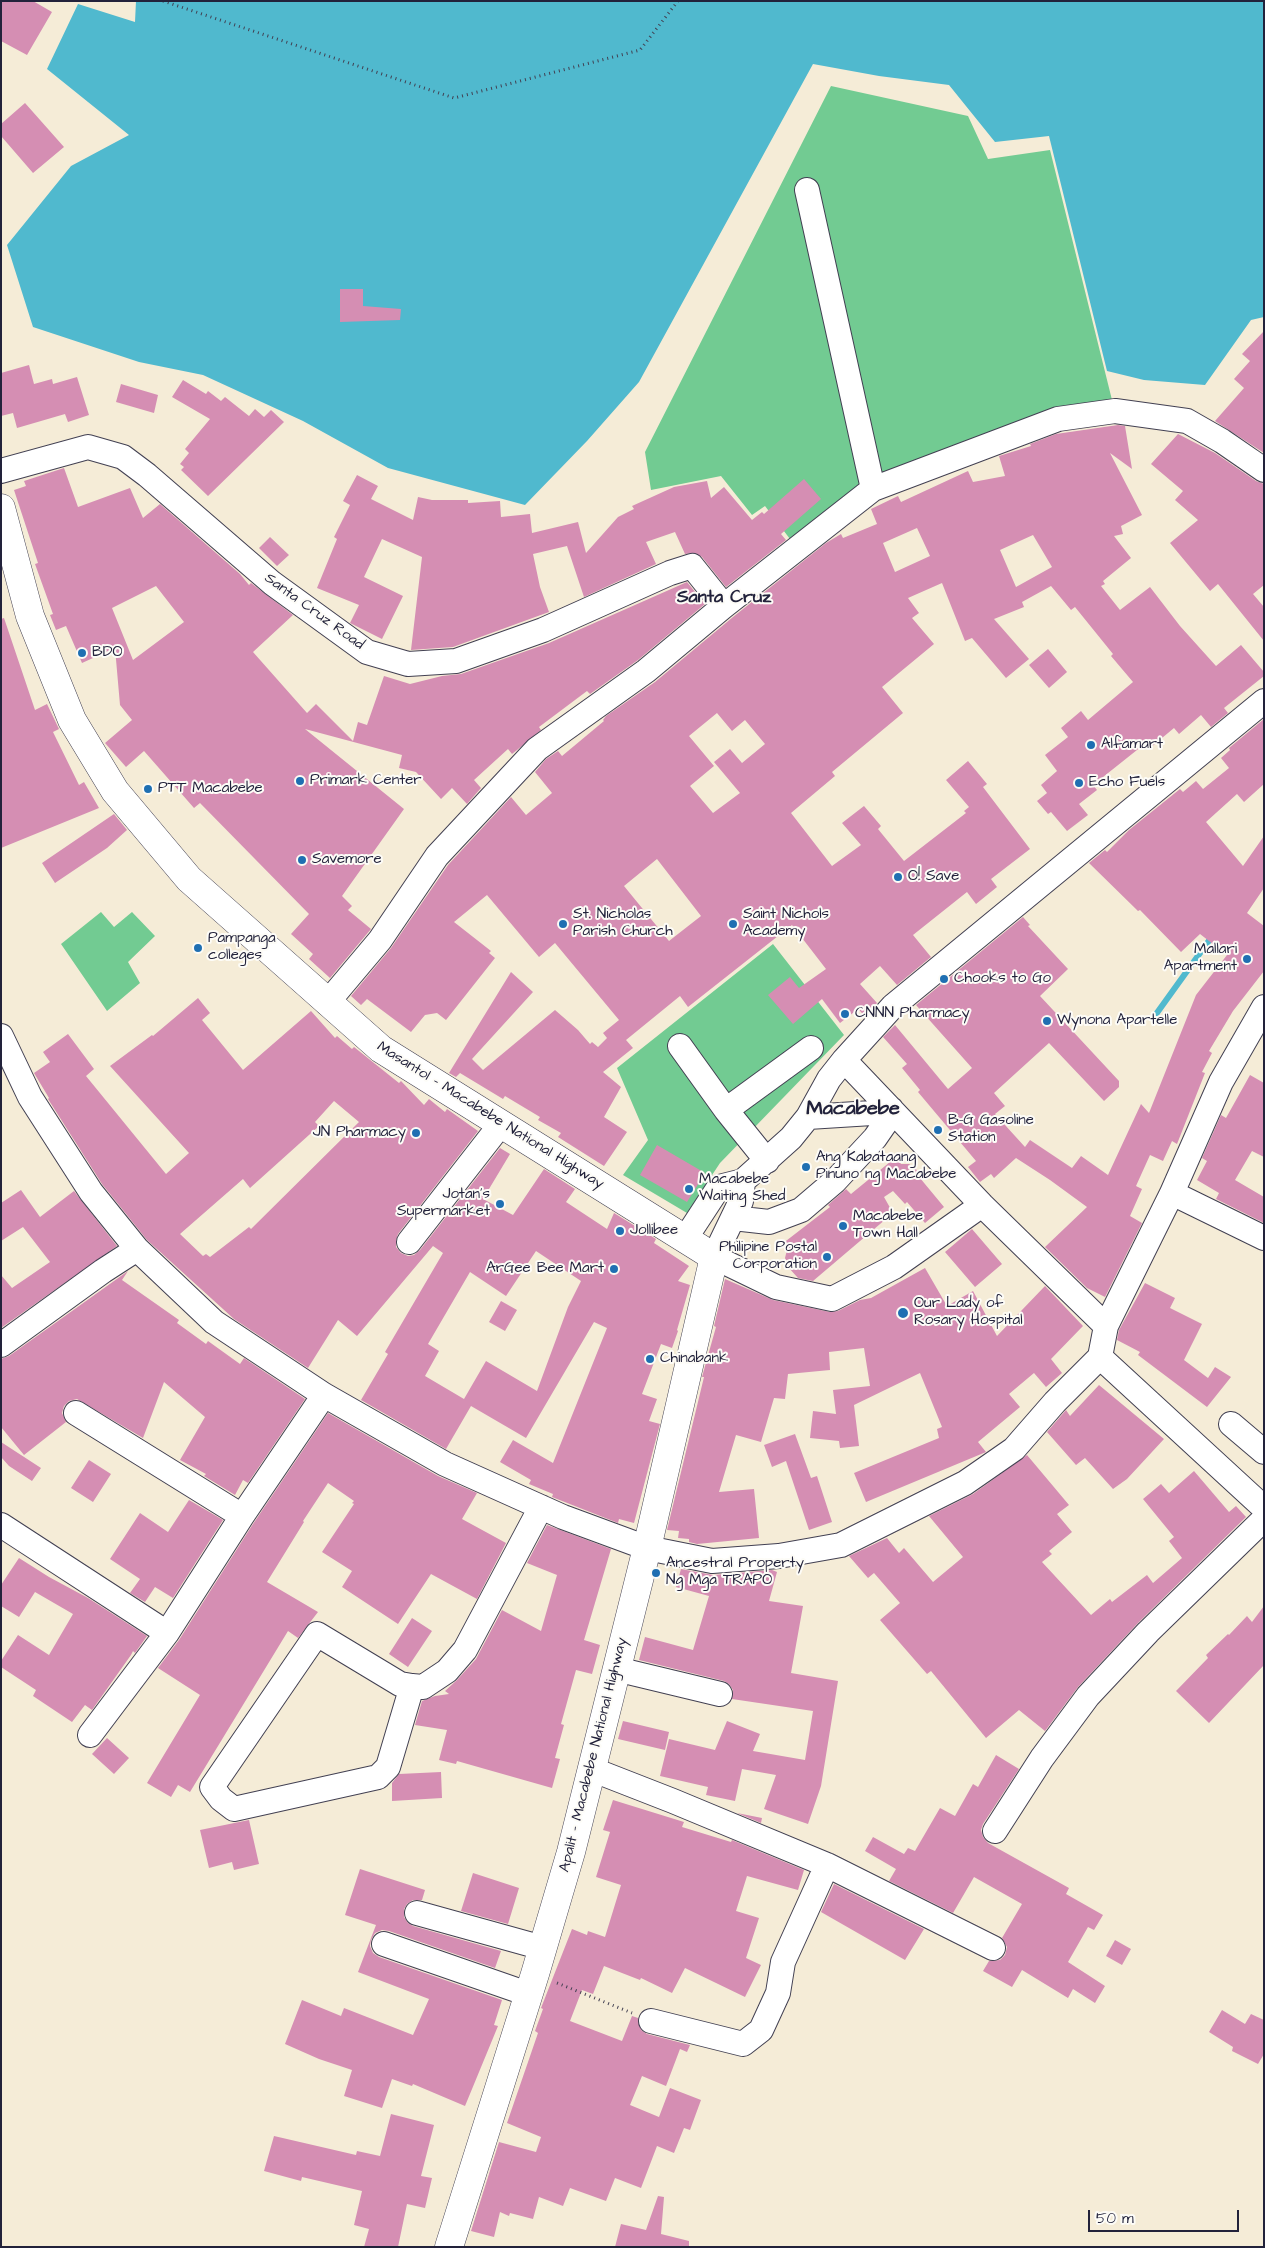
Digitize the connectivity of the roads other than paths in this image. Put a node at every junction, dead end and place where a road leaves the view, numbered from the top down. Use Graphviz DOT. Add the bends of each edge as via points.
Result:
graph roads {
  1 [pos="807,190"];
  2 [pos="1264,470"];
  3 [pos="1,471"];
  4 [pos="873,489"];
  5 [pos="1,508"];
  6 [pos="724,606"];
  7 [pos="1264,700"];
  8 [pos="326,1002"];
  9 [pos="1264,1007"];
  10 [pos="1,1036"];
  11 [pos="680,1046"];
  12 [pos="811,1048"];
  13 [pos="844,1060"];
  14 [pos="726,1110"];
  15 [pos="892,1110"];
  16 [pos="808,1117"];
  17 [pos="501,1124"];
  18 [pos="767,1161"];
  19 [pos="743,1181"];
  20 [pos="1172,1193"];
  21 [pos="982,1204"];
  22 [pos="733,1218"];
  23 [pos="685,1238"];
  24 [pos="1264,1238"];
  25 [pos="409,1242"];
  26 [pos="138,1249"];
  27 [pos="714,1257"];
  28 [pos="1106,1326"];
  29 [pos="1,1345"];
  30 [pos="1100,1357"];
  31 [pos="324,1395"];
  32 [pos="76,1413"];
  33 [pos="1231,1424"];
  34 [pos="1264,1452"];
  35 [pos="1262,1505"];
  36 [pos="541,1507"];
  37 [pos="242,1516"];
  38 [pos="1,1525"];
  39 [pos="647,1548"];
  40 [pos="166,1632"];
  41 [pos="616,1669"];
  42 [pos="412,1686"];
  43 [pos="720,1694"];
  44 [pos="90,1735"];
  45 [pos="591,1770"];
  46 [pos="995,1831"];
  47 [pos="827,1865"];
  48 [pos="417,1913"];
  49 [pos="384,1944"];
  50 [pos="543,1948"];
  51 [pos="993,1948"];
  52 [pos="531,1984"];
  53 [pos="651,2021"];
  54 [pos="449,2247"];
  1 -- 4 [label="street"];
  2 -- 4 [label="street" via="1187,420 1115,411 1058,419"];
  3 -- 6 [label="street, Santa Cruz Road" via="88,447 123,457 272,583 367,652 408,664 456,661 543,630 692,566"];
  4 -- 6 [label="street"];
  5 -- 8 [label="main road, Masantol - Macabebe National Highway" via="30,616 72,720 115,790 189,880"];
  6 -- 8 [label="street" via="646,672 538,749 437,856 380,940"];
  7 -- 13 [label="street" via="893,1006"];
  8 -- 17 [label="main road, Masantol - Macabebe National Highway" via="381,1049"];
  9 -- 20 [label="street" via="1221,1082"];
  10 -- 26 [label="street" via="30,1098 91,1192"];
  11 -- 14 [label="street"];
  12 -- 14 [label="street"];
  13 -- 15 [label="street"];
  13 -- 16 [label="street" via="829,1079"];
  14 -- 18 [label="street"];
  15 -- 16 [label="street"];
  15 -- 21 [label="street"];
  15 -- 22 [label="street" via="875,1138 835,1181 801,1210 769,1222"];
  16 -- 18 [label="street"];
  17 -- 23 [label="main road, Masantol - Macabebe National Highway"];
  17 -- 25 [label="street"];
  18 -- 19 [label="street"];
  19 -- 22 [label="street" via="741,1202"];
  19 -- 23 [label="street" via="719,1188"];
  20 -- 24 [label="street"];
  20 -- 28 [label="street"];
  21 -- 27 [label="street" via="894,1267 832,1299 776,1287"];
  21 -- 28 [label="street"];
  22 -- 27 [label="street"];
  23 -- 27 [label="main road, Masantol - Macabebe National Highway"];
  26 -- 29 [label="street"];
  26 -- 31 [label="street" via="214,1322"];
  27 -- 39 [label="main road, Apalit - Macabebe National Highway"];
  28 -- 30 [label="street"];
  30 -- 35 [label="street"];
  30 -- 39 [label="street" via="1014,1449 965,1483 841,1544 779,1556 712,1561"];
  31 -- 36 [label="street" via="445,1464"];
  31 -- 37 [label="street"];
  32 -- 37 [label="street"];
  33 -- 34 [label="street"];
  35 -- 46 [label="street" via="1088,1696 1042,1758"];
  36 -- 39 [label="street"];
  36 -- 42 [label="street" via="465,1650 447,1671 423,1687"];
  37 -- 40 [label="street"];
  38 -- 40 [label="street"];
  39 -- 41 [label="main road, Apalit - Macabebe National Highway"];
  40 -- 44 [label="street"];
  41 -- 43 [label="street"];
  41 -- 45 [label="main road, Apalit - Macabebe National Highway"];
  42 -- 42 [label="street" via="400,1684 318,1634 212,1787 234,1809 378,1777 388,1767"];
  45 -- 47 [label="street"];
  45 -- 50 [label="main road, Apalit - Macabebe National Highway"];
  47 -- 51 [label="street"];
  47 -- 53 [label="street" via="783,1962 778,1992 761,2030 743,2044"];
  48 -- 50 [label="street"];
  49 -- 52 [label="street"];
  50 -- 52 [label="main road, Apalit - Macabebe National Highway"];
  52 -- 54 [label="main road, Apalit - Macabebe National Highway"];
}
